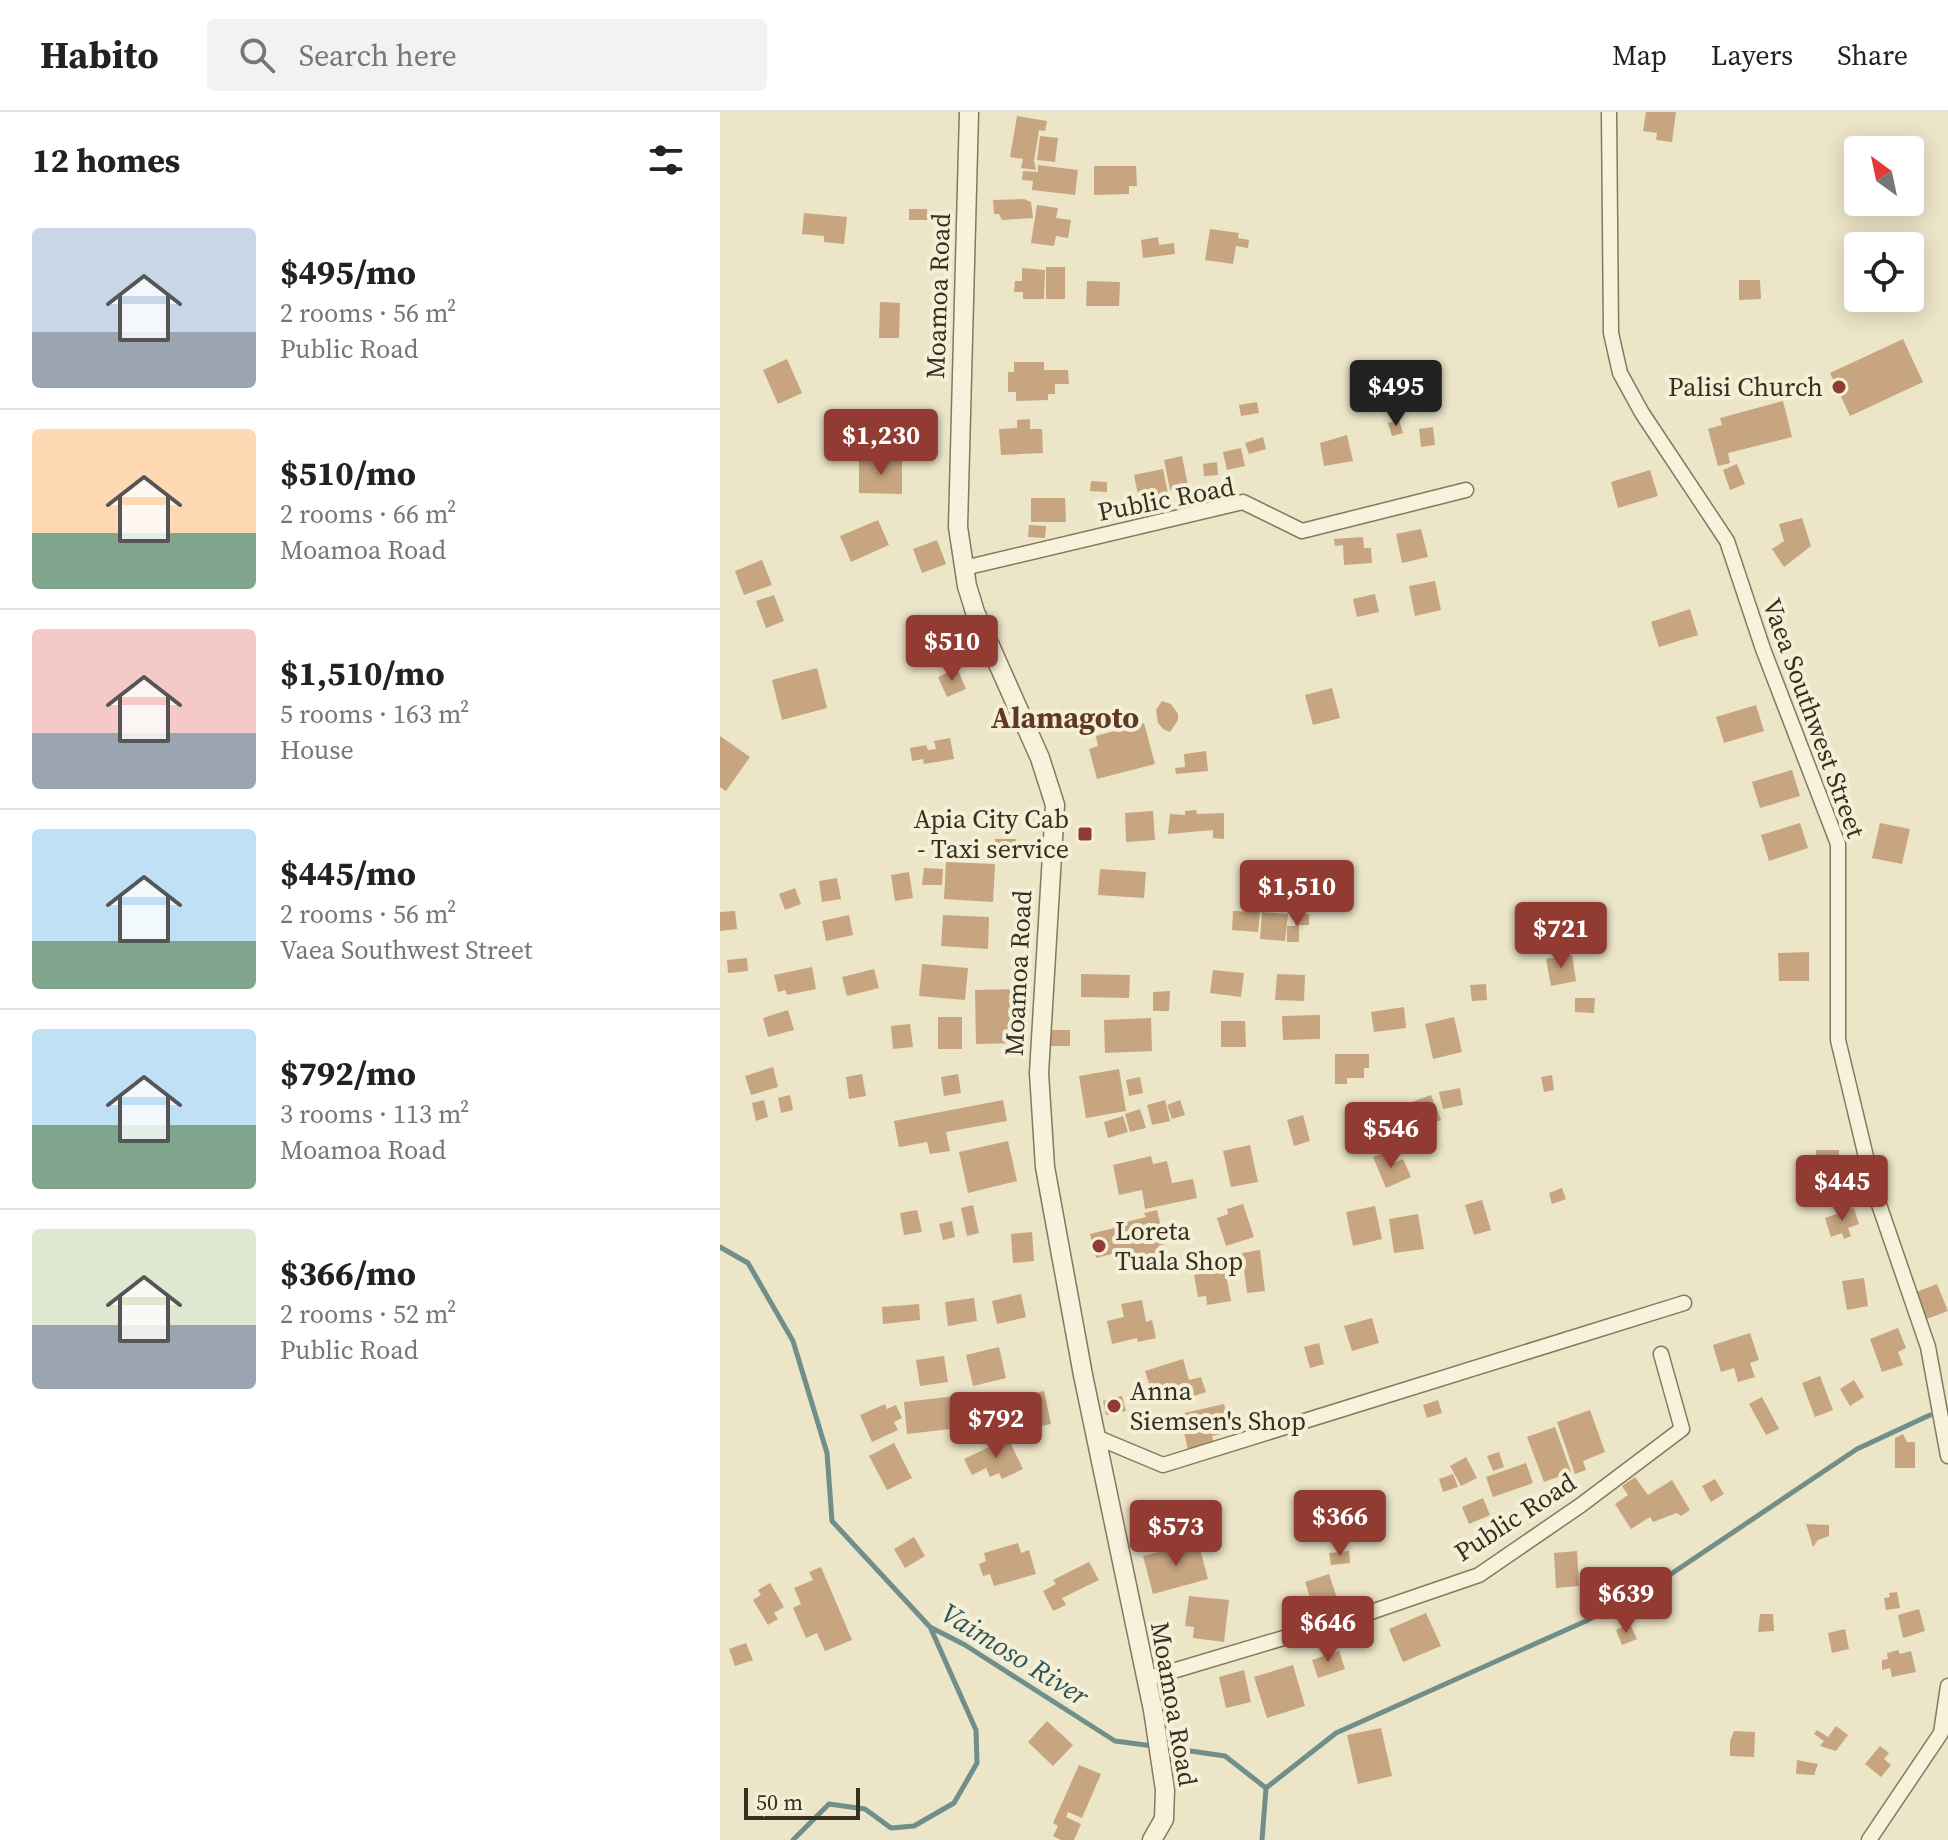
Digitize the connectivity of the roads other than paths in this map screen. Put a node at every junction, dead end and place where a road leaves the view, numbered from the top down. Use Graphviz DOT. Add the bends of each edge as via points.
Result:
graph roads {
  1 [pos="969,112"];
  2 [pos="1609,112"];
  3 [pos="1466,490"];
  4 [pos="964,568"];
  5 [pos="1684,1303"];
  6 [pos="1661,1354"];
  7 [pos="1096,1437"];
  8 [pos="1948,1456"];
  9 [pos="1146,1679"];
  10 [pos="1948,1686"];
  11 [pos="1152,1840"];
  12 [pos="1869,1840"];
  1 -- 4 [label="street, Moamoa Road" via="958,527"];
  2 -- 8 [label="street, Vaea Southwest Street" via="1611,333 1620,373 1727,541 1838,844 1838,1040 1874,1190 1928,1347"];
  3 -- 4 [label="street, Public Road" via="1302,531 1243,502"];
  4 -- 7 [label="street, Moamoa Road" via="983,633 1040,758 1055,805 1039,1073 1045,1167"];
  5 -- 7 [label="street" via="1163,1465"];
  6 -- 9 [label="street, Public Road" via="1682,1429 1479,1575"];
  7 -- 9 [label="street, Moamoa Road"];
  9 -- 11 [label="street, Moamoa Road" via="1165,1790 1164,1819"];
  10 -- 12 [label="street" via="1941,1733"];
}
